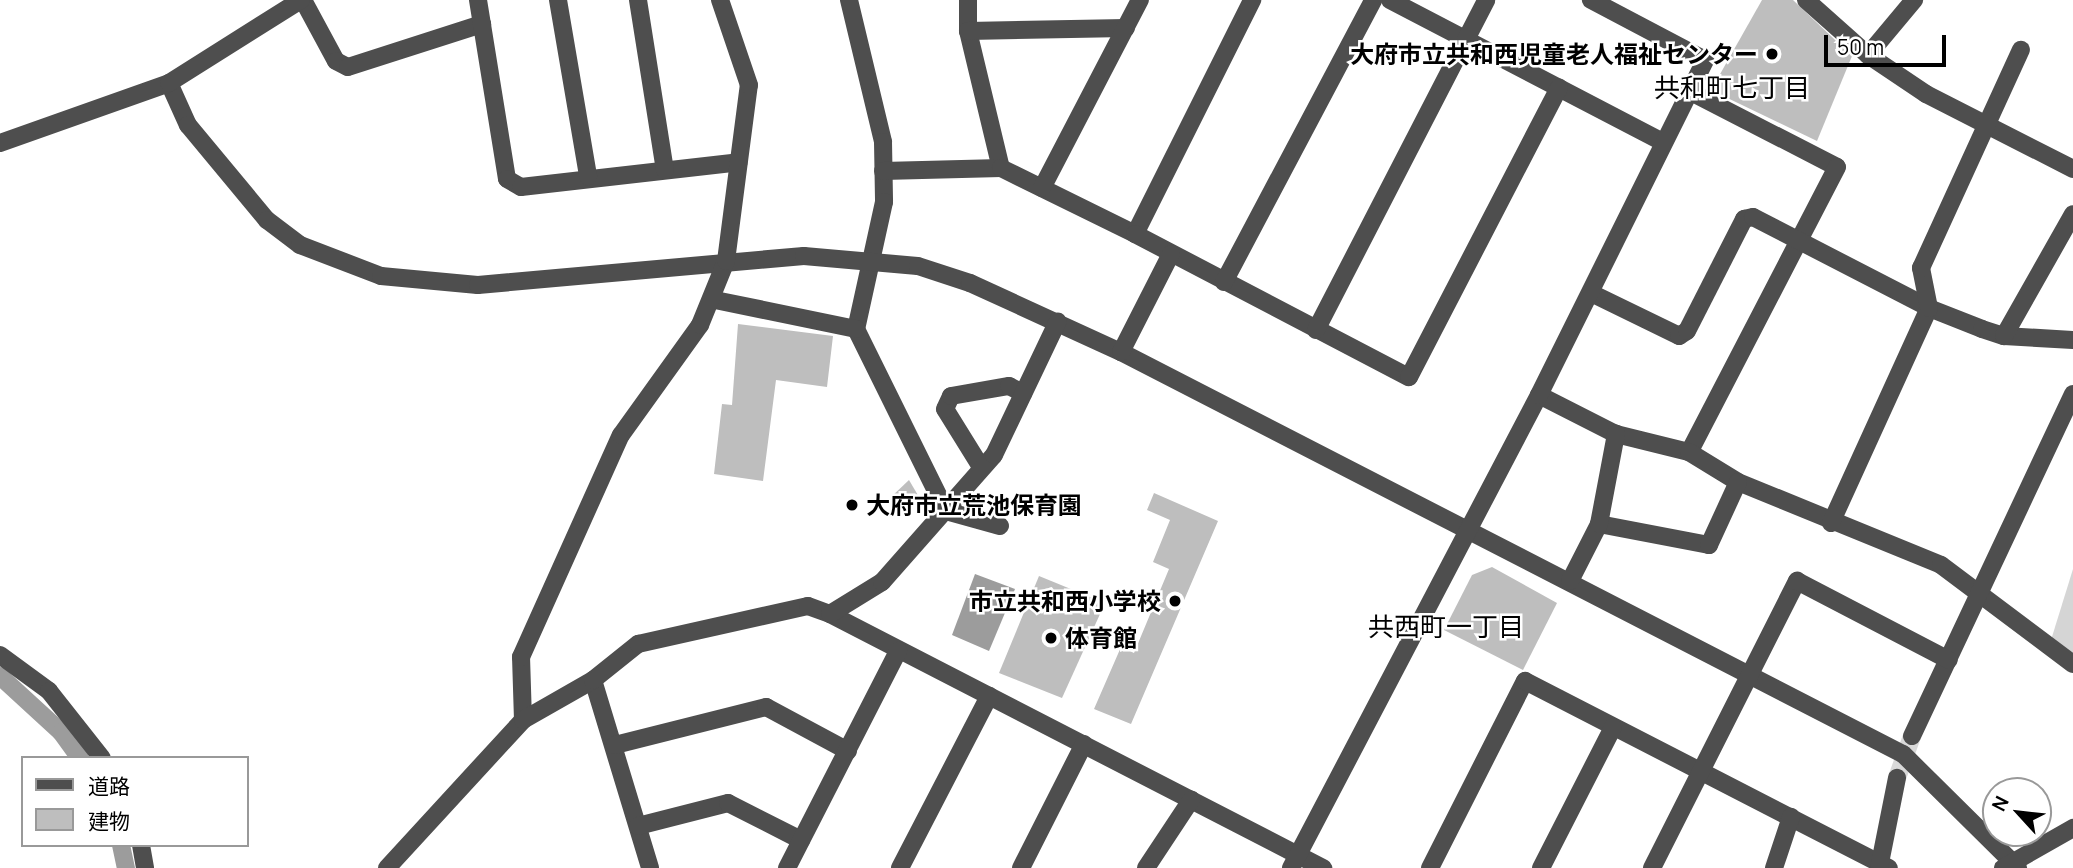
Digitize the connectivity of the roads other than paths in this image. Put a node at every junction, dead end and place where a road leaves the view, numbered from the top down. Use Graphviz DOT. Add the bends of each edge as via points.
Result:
graph roads {
  1 [pos="302,0"];
  2 [pos="478,0"];
  3 [pos="558,0"];
  4 [pos="638,0"];
  5 [pos="720,0"];
  6 [pos="849,0"];
  7 [pos="968,0"];
  8 [pos="1140,0"];
  9 [pos="1252,0"];
  10 [pos="1373,0"];
  11 [pos="1390,0"];
  12 [pos="1486,0"];
  13 [pos="1591,0"];
  14 [pos="1806,0"];
  15 [pos="1914,0"];
  16 [pos="481,24"];
  17 [pos="1126,28"];
  18 [pos="968,31"];
  19 [pos="1466,39"];
  20 [pos="2021,50"];
  21 [pos="1868,55"];
  22 [pos="169,83"];
  23 [pos="1559,88"];
  24 [pos="1689,91"];
  25 [pos="1987,125"];
  26 [pos="1662,142"];
  27 [pos="0,143"];
  28 [pos="739,162"];
  29 [pos="1001,168"];
  30 [pos="2073,169"];
  31 [pos="665,170"];
  32 [pos="883,171"];
  33 [pos="588,176"];
  34 [pos="1042,188"];
  35 [pos="2073,214"];
  36 [pos="1135,234"];
  37 [pos="1798,240"];
  38 [pos="1171,254"];
  39 [pos="870,259"];
  40 [pos="726,261"];
  41 [pos="1224,282"];
  42 [pos="1591,293"];
  43 [pos="715,300"];
  44 [pos="1929,309"];
  45 [pos="1058,321"];
  46 [pos="856,329"];
  47 [pos="1316,330"];
  48 [pos="2004,336"];
  49 [pos="2073,340"];
  50 [pos="1121,352"];
  51 [pos="1023,393"];
  52 [pos="2073,394"];
  53 [pos="1539,395"];
  54 [pos="1616,434"];
  55 [pos="1689,452"];
  56 [pos="981,467"];
  57 [pos="1738,482"];
  58 [pos="946,511"];
  59 [pos="1831,523"];
  60 [pos="1599,524"];
  61 [pos="1000,526"];
  62 [pos="1466,528"];
  63 [pos="1570,581"];
  64 [pos="1981,596"];
  65 [pos="830,614"];
  66 [pos="898,651"];
  67 [pos="0,655"];
  68 [pos="1949,660"];
  69 [pos="2073,663"];
  70 [pos="1749,673"];
  71 [pos="593,680"];
  72 [pos="989,696"];
  73 [pos="523,720"];
  74 [pos="1613,727"];
  75 [pos="1912,736"];
  76 [pos="1084,744"];
  77 [pos="615,745"];
  78 [pos="848,751"];
  79 [pos="100,756"];
  80 [pos="1702,771"];
  81 [pos="1897,778"];
  82 [pos="1191,800"];
  83 [pos="1791,817"];
  84 [pos="638,826"];
  85 [pos="2073,828"];
  86 [pos="802,840"];
  87 [pos="141,847"];
  88 [pos="1295,862"];
  89 [pos="1882,866"];
  90 [pos="2012,866"];
  91 [pos="145,868"];
  92 [pos="387,868"];
  93 [pos="650,868"];
  94 [pos="787,868"];
  95 [pos="900,868"];
  96 [pos="1021,868"];
  97 [pos="1146,868"];
  98 [pos="1322,868"];
  99 [pos="1430,868"];
  100 [pos="1541,868"];
  101 [pos="1653,868"];
  102 [pos="1774,868"];
  1 -- 16 [label="street" via="336,61 348,67"];
  1 -- 22 [label="street"];
  2 -- 16 [label="street"];
  3 -- 33 [label="street"];
  4 -- 31 [label="street"];
  5 -- 28 [label="street" via="748,85"];
  6 -- 32 [label="street" via="883,142"];
  7 -- 18 [label="street"];
  8 -- 17 [label="street"];
  9 -- 36 [label="street"];
  10 -- 41 [label="street"];
  11 -- 19 [label="street"];
  12 -- 19 [label="street"];
  13 -- 24 [label="street" via="1705,60"];
  14 -- 21 [label="street"];
  15 -- 21 [label="street"];
  16 -- 33 [label="street" via="507,179 521,187"];
  17 -- 18 [label="street"];
  17 -- 34 [label="street"];
  18 -- 29 [label="street"];
  19 -- 23 [label="street"];
  19 -- 47 [label="street"];
  20 -- 25 [label="street"];
  21 -- 25 [label="street" via="1926,94"];
  22 -- 27 [label="street"];
  22 -- 40 [label="street" via="188,125 240,194 300,245 341,264 429,284 478,285"];
  23 -- 26 [label="street"];
  23 -- 47 [label="street" via="1409,377"];
  24 -- 26 [label="street"];
  24 -- 37 [label="street" via="1837,167"];
  25 -- 30 [label="street"];
  25 -- 44 [label="street" via="1921,268"];
  26 -- 42 [label="street"];
  28 -- 31 [label="street"];
  28 -- 40 [label="street"];
  29 -- 32 [label="street"];
  29 -- 34 [label="street"];
  31 -- 33 [label="street"];
  32 -- 39 [label="street" via="884,202"];
  34 -- 36 [label="street"];
  35 -- 48 [label="street"];
  36 -- 38 [label="street"];
  37 -- 42 [label="street" via="1753,217 1744,219 1687,331 1679,336"];
  37 -- 44 [label="street"];
  37 -- 55 [label="street"];
  38 -- 41 [label="street"];
  38 -- 50 [label="street"];
  39 -- 40 [label="street" via="804,256"];
  39 -- 45 [label="street" via="970,283"];
  39 -- 46 [label="street"];
  40 -- 43 [label="street"];
  41 -- 47 [label="street"];
  42 -- 53 [label="street"];
  43 -- 46 [label="street"];
  43 -- 73 [label="street" via="621,435 521,657"];
  44 -- 48 [label="street"];
  44 -- 59 [label="street"];
  45 -- 50 [label="street"];
  45 -- 51 [label="street"];
  46 -- 58 [label="street"];
  48 -- 49 [label="street"];
  50 -- 62 [label="street"];
  51 -- 56 [label="street" via="994,455"];
  51 -- 56 [label="street" via="1009,386 951,396 945,409"];
  52 -- 64 [label="street"];
  53 -- 54 [label="street"];
  53 -- 62 [label="street"];
  54 -- 55 [label="street"];
  54 -- 60 [label="street"];
  55 -- 57 [label="street"];
  56 -- 58 [label="street"];
  57 -- 59 [label="street"];
  57 -- 60 [label="street" via="1709,545"];
  58 -- 61 [label="street"];
  58 -- 65 [label="street" via="882,582"];
  59 -- 64 [label="street" via="1941,565"];
  60 -- 63 [label="street"];
  62 -- 63 [label="street"];
  62 -- 88 [label="street"];
  63 -- 70 [label="street"];
  64 -- 68 [label="street"];
  64 -- 69 [label="street"];
  65 -- 66 [label="street"];
  65 -- 71 [label="street" via="808,606 638,645"];
  66 -- 72 [label="street"];
  66 -- 78 [label="street"];
  67 -- 79 [label="street" via="48,691"];
  68 -- 70 [label="street" via="1797,581"];
  68 -- 75 [label="street"];
  70 -- 80 [label="street"];
  70 -- 90 [label="street" via="1903,754"];
  71 -- 73 [label="street"];
  71 -- 77 [label="street"];
  72 -- 76 [label="street"];
  72 -- 95 [label="street"];
  73 -- 92 [label="street"];
  74 -- 80 [label="street"];
  74 -- 99 [label="street" via="1525,681"];
  74 -- 100 [label="street"];
  76 -- 82 [label="street"];
  76 -- 96 [label="street"];
  77 -- 78 [label="street" via="766,706"];
  77 -- 84 [label="street"];
  78 -- 86 [label="street"];
  80 -- 83 [label="street"];
  80 -- 101 [label="street"];
  81 -- 89 [label="street"];
  82 -- 88 [label="street"];
  82 -- 97 [label="street"];
  83 -- 89 [label="street"];
  83 -- 102 [label="street"];
  84 -- 86 [label="street" via="728,803"];
  84 -- 93 [label="street"];
  85 -- 90 [label="street"];
  86 -- 94 [label="street"];
  87 -- 91 [label="street"];
  88 -- 98 [label="street"];
}
